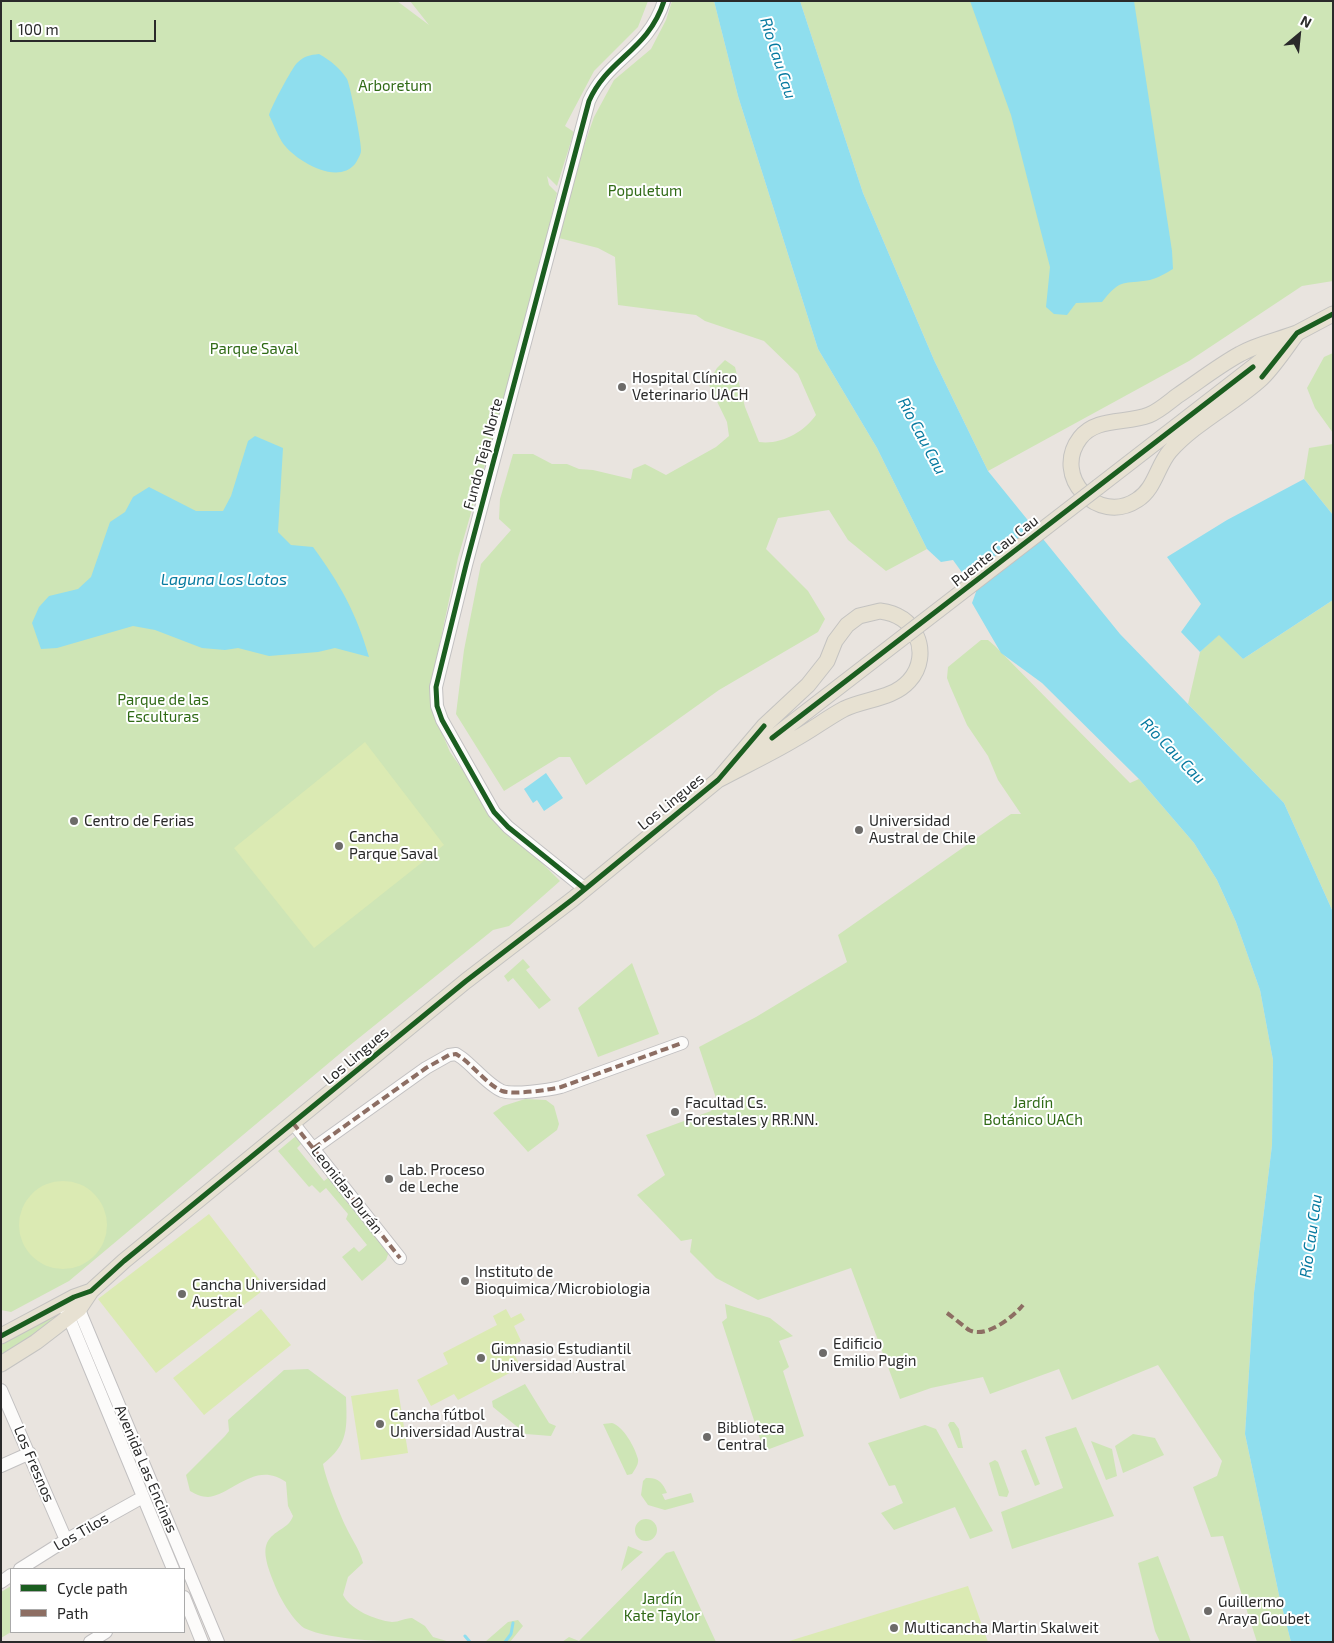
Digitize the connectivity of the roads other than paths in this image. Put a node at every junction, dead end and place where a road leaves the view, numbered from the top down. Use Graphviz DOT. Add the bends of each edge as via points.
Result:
graph roads {
  1 [pos="664,1"];
  2 [pos="1333,314"];
  3 [pos="1297,333"];
  4 [pos="906,635"];
  5 [pos="718,780"];
  6 [pos="585,889"];
  7 [pos="682,1043"];
  8 [pos="293,1124"];
  9 [pos="314,1148"];
  10 [pos="400,1258"];
  11 [pos="70,1312"];
  12 [pos="1,1336"];
  13 [pos="1,1364"];
  14 [pos="1,1390"];
  15 [pos="30,1453"];
  16 [pos="1,1466"];
  17 [pos="148,1497"];
  18 [pos="66,1540"];
  19 [pos="22,1568"];
  20 [pos="172,1568"];
  21 [pos="182,1568"];
  22 [pos="185,1574"];
  23 [pos="185,1600"];
  24 [pos="104,1633"];
  25 [pos="90,1642"];
  26 [pos="202,1642"];
  27 [pos="218,1642"];
  1 -- 6 [label="street, Fundo Teja Norte" via="650,32 602,80 589,101 436,687 442,720 494,812"];
  2 -- 3 [label="main road"];
  3 -- 3 [label="main road" via="1241,353 1151,414 1102,423 1089,430 1078,440 1071,461 1072,476 1078,490 1102,506 1124,506 1138,500 1149,490 1170,451 1262,377"];
  3 -- 4 [label="main road, Puente Cau Cau, bridge"];
  4 -- 5 [label="main road, Los Lingues"];
  5 -- 5 [label="main road" via="795,740 842,710 864,700 891,694 905,685 918,668 920,654 918,640 911,627 901,617 887,612 865,613 852,620 840,633 827,661 808,685 764,726"];
  5 -- 6 [label="main road, Los Lingues"];
  6 -- 8 [label="main road, Los Lingues" via="466,981"];
  7 -- 9 [label="street" via="561,1087 521,1092 503,1091 462,1058 456,1054 449,1055"];
  8 -- 9 [label="street, Leonidas Durán"];
  8 -- 11 [label="main road, Los Lingues" via="124,1261"];
  9 -- 10 [label="street, Leonidas Durán"];
  11 -- 12 [label="main road, Los Lingues"];
  11 -- 13 [label="main road, Los Lingues" via="36,1342"];
  11 -- 17 [label="street, Avenida Las Encinas"];
  14 -- 15 [label="street, Los Fresnos"];
  15 -- 16 [label="street"];
  15 -- 18 [label="street, Los Fresnos"];
  17 -- 18 [label="street, Los Tilos"];
  17 -- 20 [label="street, Avenida Las Encinas"];
  17 -- 21 [label="street, Avenida Las Encinas"];
  18 -- 19 [label="street, Los Tilos"];
  22 -- 27 [label="street, Avenida Las Encinas"];
  23 -- 26 [label="street"];
  24 -- 25 [label="street"];
}
